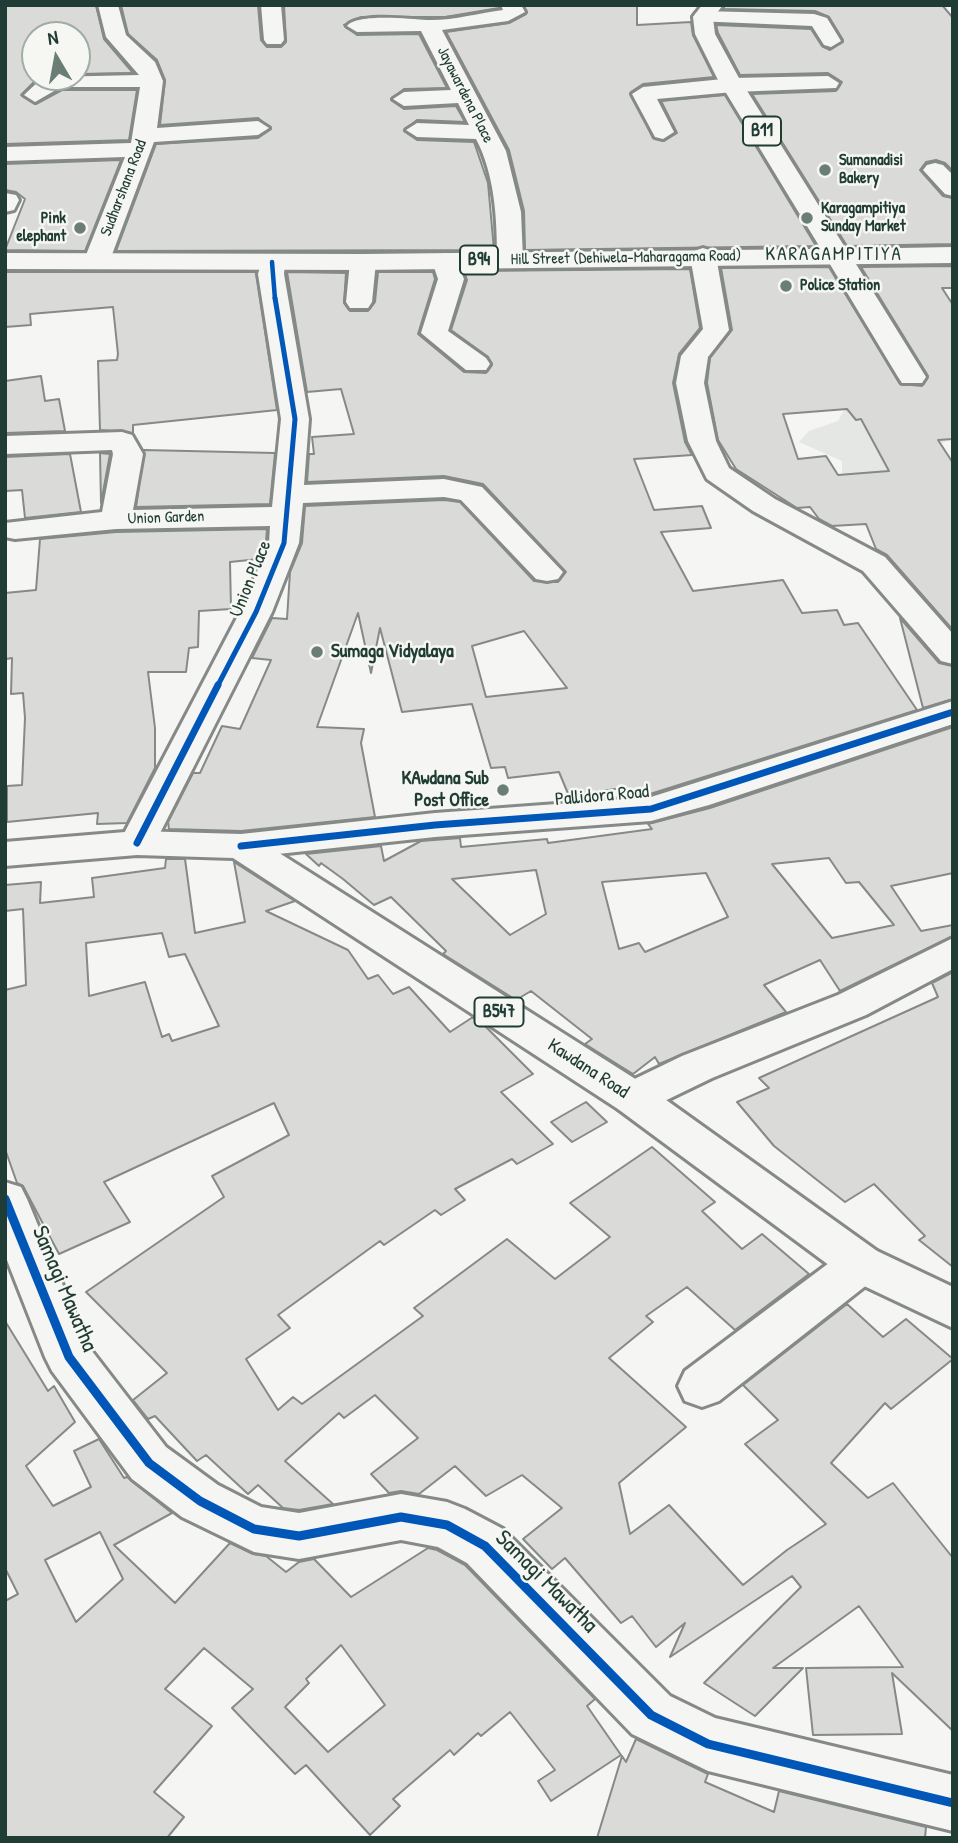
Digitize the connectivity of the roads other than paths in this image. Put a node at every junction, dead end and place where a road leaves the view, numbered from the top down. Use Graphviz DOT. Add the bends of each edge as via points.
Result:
graph roads {
  1 [pos="108,5"];
  2 [pos="271,5"];
  3 [pos="512,5"];
  4 [pos="708,11"];
  5 [pos="357,26"];
  6 [pos="429,26"];
  7 [pos="274,40"];
  8 [pos="831,41"];
  9 [pos="152,81"];
  10 [pos="828,83"];
  11 [pos="733,85"];
  12 [pos="35,95"];
  13 [pos="466,96"];
  14 [pos="404,99"];
  15 [pos="258,128"];
  16 [pos="417,130"];
  17 [pos="484,132"];
  18 [pos="663,132"];
  19 [pos="142,143"];
  20 [pos="5,154"];
  21 [pos="935,170"];
  22 [pos="953,189"];
  23 [pos="953,255"];
  24 [pos="703,256"];
  25 [pos="838,256"];
  26 [pos="97,260"];
  27 [pos="510,260"];
  28 [pos="5,261"];
  29 [pos="445,261"];
  30 [pos="272,262"];
  31 [pos="363,262"];
  32 [pos="359,302"];
  33 [pos="476,363"];
  34 [pos="912,377"];
  35 [pos="5,445"];
  36 [pos="288,505"];
  37 [pos="116,520"];
  38 [pos="15,530"];
  39 [pos="547,572"];
  40 [pos="953,654"];
  41 [pos="953,712"];
  42 [pos="136,843"];
  43 [pos="241,846"];
  44 [pos="5,854"];
  45 [pos="953,952"];
  46 [pos="633,1098"];
  47 [pos="5,1199"];
  48 [pos="861,1264"];
  49 [pos="953,1309"];
  50 [pos="702,1386"];
  51 [pos="953,1803"];
  1 -- 9 [label="street" via="116,37 147,67"];
  2 -- 7 [label="street"];
  3 -- 6 [label="street, Jayawardena Place" via="515,12 508,15"];
  4 -- 8 [label="street" via="814,20"];
  4 -- 11 [label="street, B11" via="705,34"];
  5 -- 6 [label="street"];
  6 -- 13 [label="street, Jayawardena Place"];
  9 -- 12 [label="street" via="60,81"];
  9 -- 19 [label="street, Sudharshana Road"];
  10 -- 11 [label="street"];
  11 -- 18 [label="street" via="643,94"];
  11 -- 25 [label="street, B11"];
  13 -- 14 [label="street"];
  13 -- 17 [label="street, Jayawardena Place"];
  15 -- 19 [label="street"];
  16 -- 17 [label="street"];
  17 -- 27 [label="street, Jayawardena Place" via="494,151 509,212"];
  19 -- 20 [label="street"];
  19 -- 26 [label="street, Sudharshana Road"];
  21 -- 22 [label="street"];
  23 -- 25 [label="street, Hill Street (Dehiwela-Maharagama Road) / B94"];
  24 -- 25 [label="street, Hill Street (Dehiwela-Maharagama Road) / B94"];
  24 -- 27 [label="street, Hill Street (Dehiwela-Maharagama Road) / B94"];
  24 -- 40 [label="street" via="716,330 695,356 690,383 702,441 717,473 764,505 874,564"];
  25 -- 34 [label="street"];
  26 -- 28 [label="street, Hill Street (Dehiwela-Maharagama Road) / B94"];
  26 -- 30 [label="street, Hill Street (Dehiwela-Maharagama Road) / B94"];
  27 -- 29 [label="street, Hill Street (Dehiwela-Maharagama Road) / B94"];
  29 -- 31 [label="street, Hill Street (Dehiwela-Maharagama Road) / B94"];
  29 -- 33 [label="street" via="451,279 434,333"];
  30 -- 31 [label="street, Hill Street (Dehiwela-Maharagama Road) / B94"];
  30 -- 36 [label="street, Union Place" via="295,419"];
  31 -- 32 [label="street"];
  35 -- 37 [label="street, Union Garden" via="122,441 128,454"];
  36 -- 37 [label="street, Union Garden"];
  36 -- 39 [label="street, Union Garden" via="444,488 471,493"];
  36 -- 42 [label="street, Union Place" via="284,544 256,612"];
  37 -- 38 [label="street"];
  41 -- 43 [label="street, Pallidora Road" via="651,809"];
  42 -- 43 [label="street"];
  42 -- 44 [label="street"];
  43 -- 46 [label="street, Kawdana Road / B547"];
  45 -- 46 [label="street" via="852,1005 697,1067"];
  46 -- 48 [label="street, Kawdana Road / B547"];
  47 -- 51 [label="street, Samagi Mawatha" via="69,1357 149,1463 200,1501 254,1529 299,1536 401,1517 447,1525 485,1546 651,1715 708,1744"];
  48 -- 49 [label="street, Kawdana Road / B547"];
  48 -- 50 [label="street"];
}
